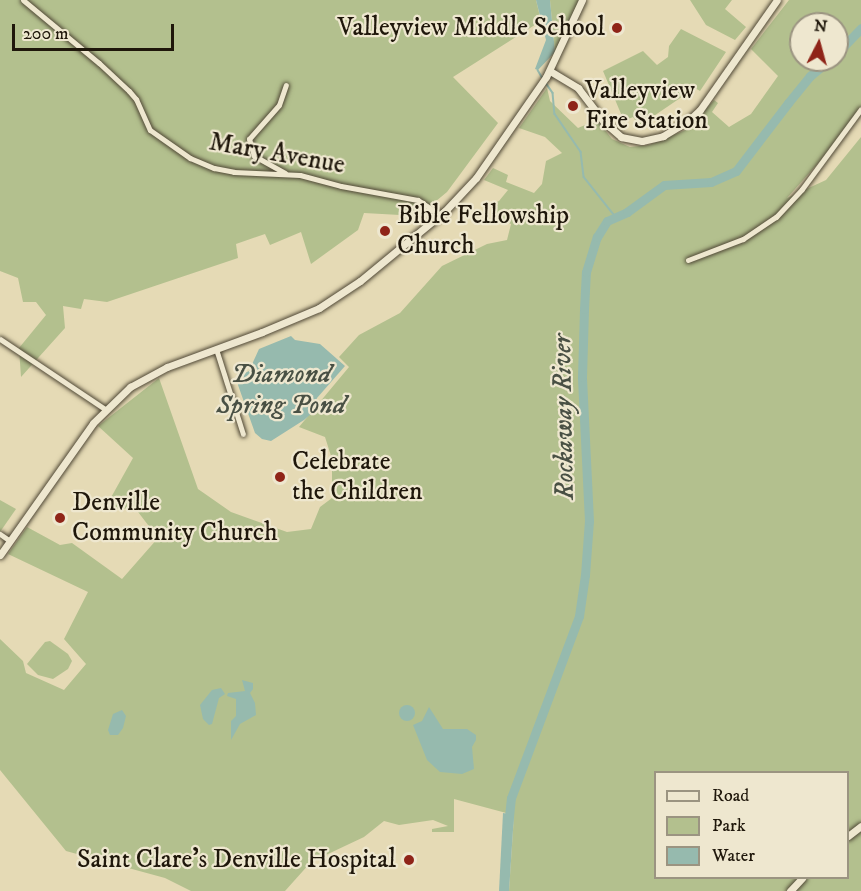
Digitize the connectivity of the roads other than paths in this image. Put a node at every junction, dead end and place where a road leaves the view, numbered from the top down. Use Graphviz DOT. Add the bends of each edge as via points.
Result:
graph roads {
  1 [pos="23,0"];
  2 [pos="582,0"];
  3 [pos="777,0"];
  4 [pos="548,74"];
  5 [pos="286,85"];
  6 [pos="861,109"];
  7 [pos="285,173"];
  8 [pos="440,215"];
  9 [pos="688,260"];
  10 [pos="0,339"];
  11 [pos="216,349"];
  12 [pos="105,409"];
  13 [pos="243,434"];
  14 [pos="0,534"];
  15 [pos="10,541"];
  16 [pos="0,555"];
  17 [pos="861,826"];
  18 [pos="849,835"];
  19 [pos="801,879"];
  20 [pos="790,891"];
  1 -- 7 [label="street, Mary Avenue" via="129,91 150,129 167,143 214,168"];
  2 -- 4 [label="street"];
  3 -- 4 [label="street" via="700,110 663,136 642,141 621,137 578,88"];
  4 -- 8 [label="street" via="476,178"];
  5 -- 7 [label="street" via="279,105 249,140 254,156"];
  6 -- 9 [label="street" via="802,189 776,217 743,240"];
  7 -- 8 [label="street, Mary Avenue" via="418,200"];
  8 -- 11 [label="street" via="334,299 280,326"];
  10 -- 12 [label="street"];
  11 -- 12 [label="street" via="153,373"];
  11 -- 13 [label="street"];
  12 -- 15 [label="street"];
  14 -- 15 [label="street"];
  15 -- 16 [label="street"];
  17 -- 18 [label="street"];
  19 -- 20 [label="street"];
}
